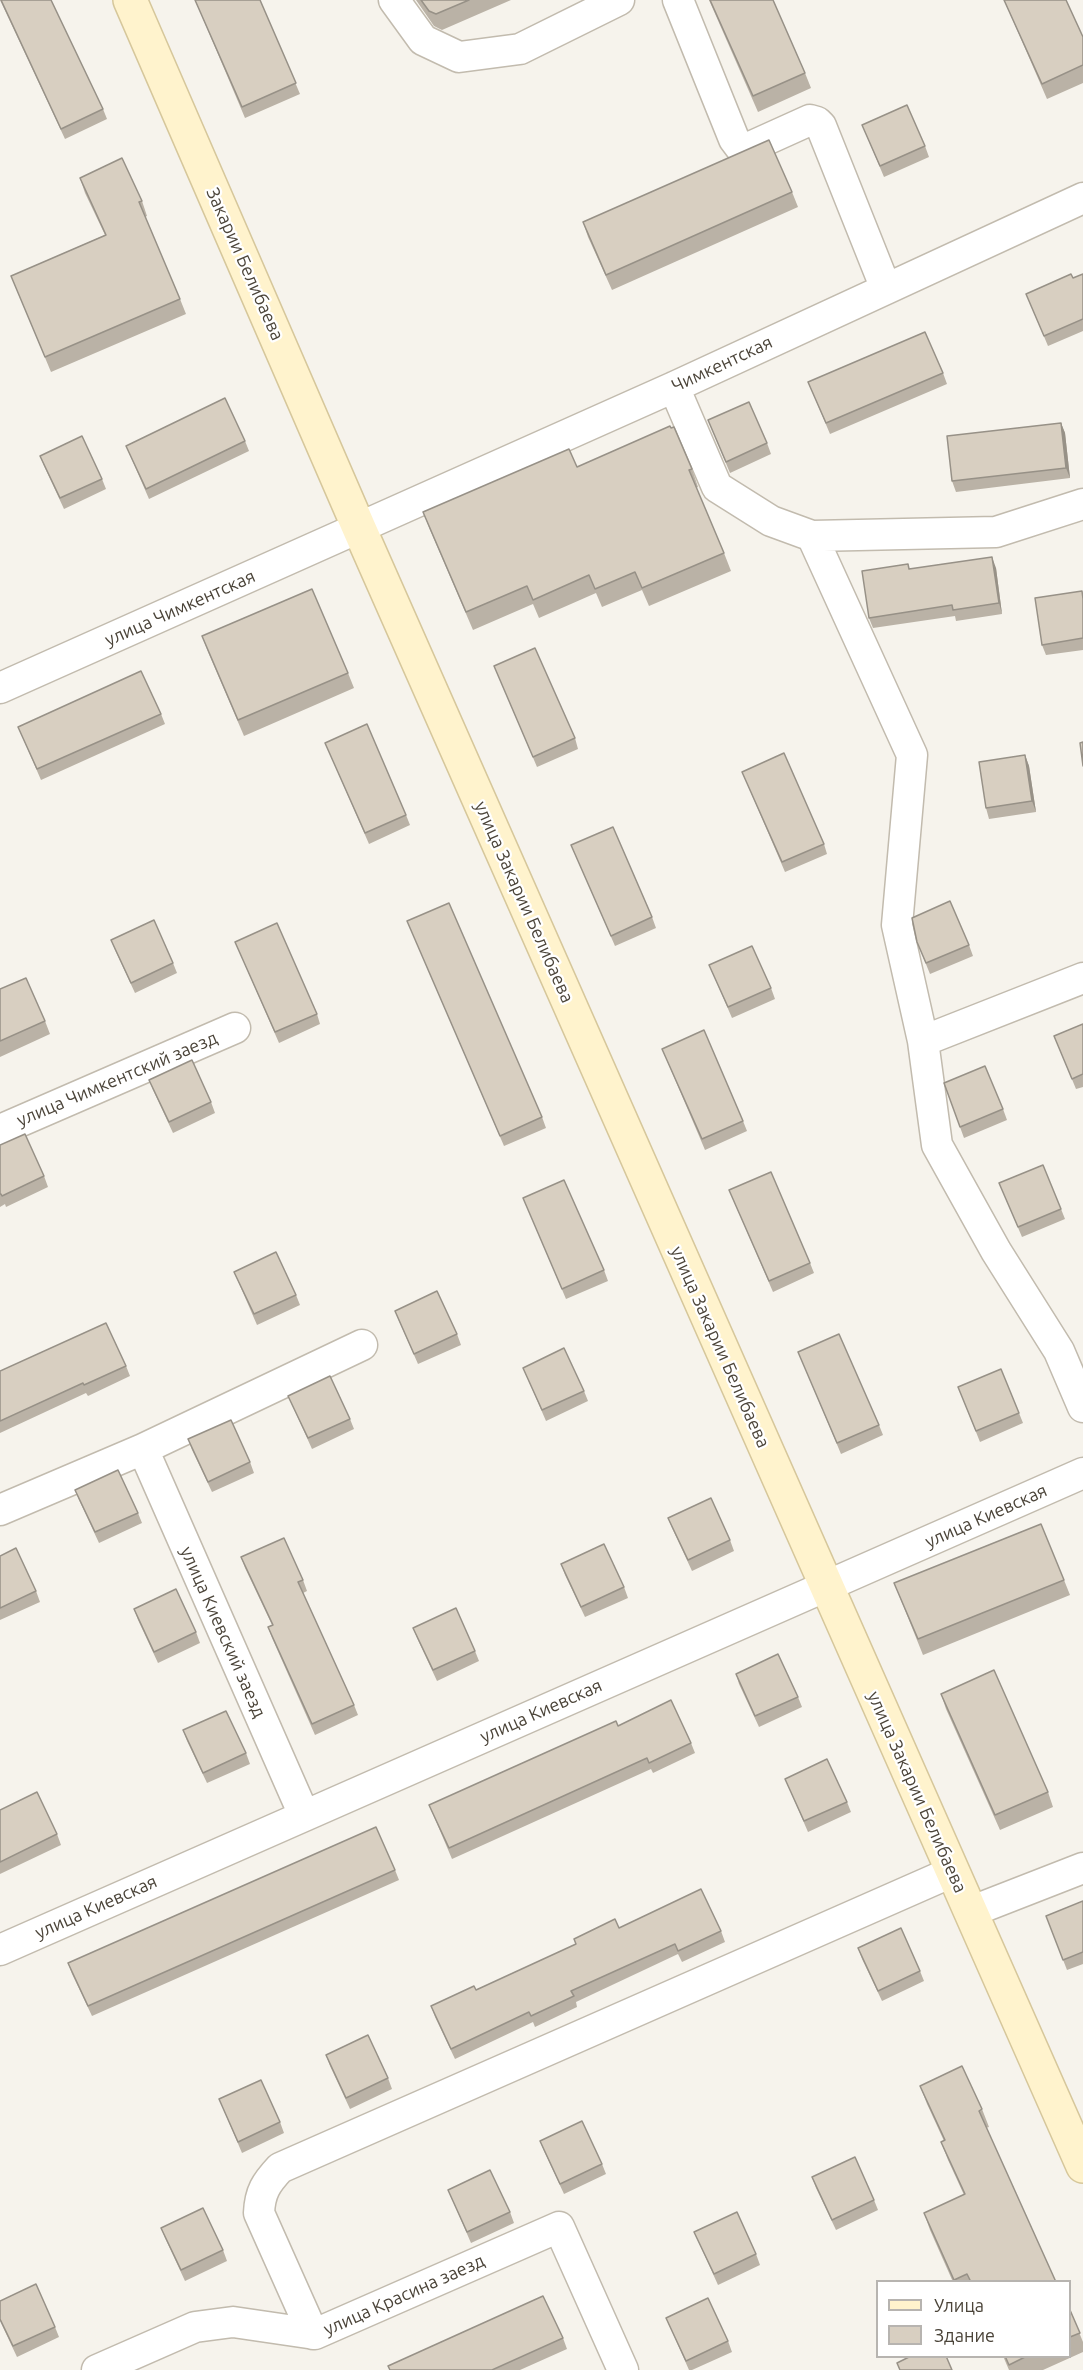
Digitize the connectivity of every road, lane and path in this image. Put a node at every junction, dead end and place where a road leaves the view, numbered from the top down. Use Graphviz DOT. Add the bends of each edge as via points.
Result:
graph roads {
  1 [pos="130,0"];
  2 [pos="394,0"];
  3 [pos="620,0"];
  4 [pos="678,0"];
  5 [pos="1083,198"];
  6 [pos="886,289"];
  7 [pos="674,387"];
  8 [pos="1083,504"];
  9 [pos="359,528"];
  10 [pos="812,536"];
  11 [pos="3,680"];
  12 [pos="1083,978"];
  13 [pos="235,1028"];
  14 [pos="923,1041"];
  15 [pos="0,1130"];
  16 [pos="362,1345"];
  17 [pos="1083,1407"];
  18 [pos="143,1449"];
  19 [pos="1083,1473"];
  20 [pos="0,1510"];
  21 [pos="826,1587"];
  22 [pos="304,1815"];
  23 [pos="1083,1868"];
  24 [pos="952,1872"];
  25 [pos="970,1912"];
  26 [pos="0,1950"];
  27 [pos="1083,2166"];
  28 [pos="313,2334"];
  29 [pos="97,2370"];
  30 [pos="623,2370"];
  1 -- 9 [label="street, Закарии Белибаева"];
  2 -- 3 [label="street" via="423,39 459,57 520,49"];
  4 -- 6 [label="street" via="740,147 748,148 810,120 821,126"];
  5 -- 6 [label="street, Чимкентская"];
  6 -- 7 [label="street, Чимкентская"];
  7 -- 9 [label="street, Чимкентская"];
  7 -- 10 [label="street" via="717,487 771,521"];
  8 -- 10 [label="street" via="996,532"];
  9 -- 11 [label="street, улица Чимкентская"];
  9 -- 21 [label="street, улица Закарии Белибаева"];
  10 -- 14 [label="street" via="912,756 897,926"];
  12 -- 14 [label="street"];
  13 -- 15 [label="street, улица Чимкентский заезд"];
  14 -- 17 [label="street" via="938,1145 996,1251 1059,1351"];
  16 -- 18 [label="street"];
  18 -- 20 [label="street"];
  18 -- 22 [label="street, улица Киевский заезд"];
  19 -- 21 [label="street, улица Киевская"];
  21 -- 22 [label="street, улица Киевская"];
  21 -- 24 [label="street, улица Закарии Белибаева"];
  22 -- 26 [label="street, улица Киевская"];
  23 -- 25 [label="street"];
  24 -- 25 [label="street, улица Закарии Белибаева"];
  24 -- 28 [label="street" via="280,2168 265,2184 259,2213"];
  25 -- 27 [label="street, улица Закарии Белибаева"];
  28 -- 29 [label="street, улица Красина заезд" via="233,2322 195,2327"];
  28 -- 30 [label="street, улица Красина заезд" via="559,2227"];
}
